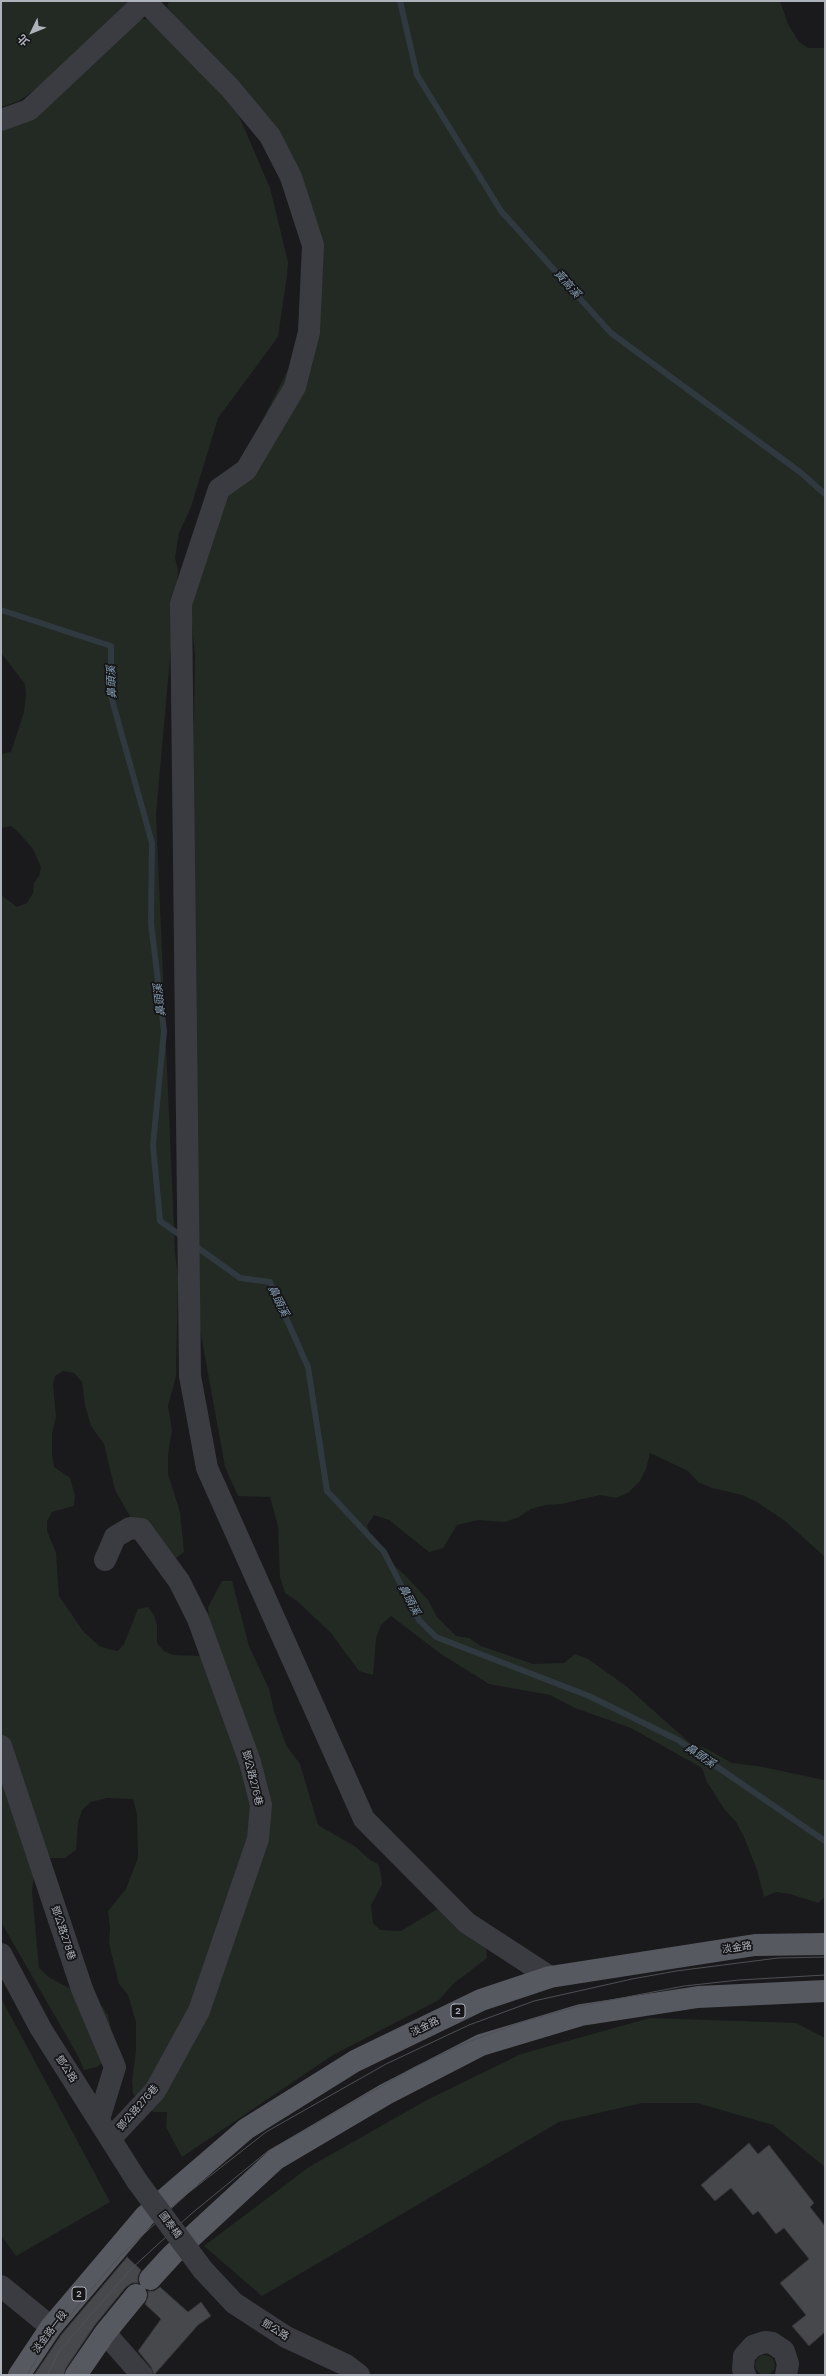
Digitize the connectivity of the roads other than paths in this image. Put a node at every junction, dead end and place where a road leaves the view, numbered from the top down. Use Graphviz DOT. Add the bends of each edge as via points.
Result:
graph roads {
  1 [pos="145,1"];
  2 [pos="1,120"];
  3 [pos="105,1560"];
  4 [pos="1,1746"];
  5 [pos="825,1944"];
  6 [pos="1,1954"];
  7 [pos="550,1976"];
  8 [pos="825,1991"];
  9 [pos="99,2119"];
  10 [pos="111,2138"];
  11 [pos="137,2181"];
  12 [pos="144,2216"];
  13 [pos="203,2270"];
  14 [pos="150,2279"];
  15 [pos="1,2286"];
  16 [pos="136,2295"];
  17 [pos="52,2327"];
  18 [pos="105,2333"];
  19 [pos="19,2375"];
  20 [pos="76,2375"];
  21 [pos="142,2375"];
  22 [pos="359,2375"];
  23 [pos="745,2375"];
  24 [pos="786,2375"];
  1 -- 2 [label="street" via="28,110"];
  1 -- 7 [label="street" via="230,88 270,136 291,177 313,245 309,332 294,387 246,470 219,489 180,604 190,1376 208,1468 364,1819 467,1923"];
  3 -- 10 [label="street, 鄧公路276巷" via="115,1537 130,1528 141,1529 179,1581 198,1619 248,1754 261,1805 258,1839 199,2011 155,2091"];
  4 -- 9 [label="street, 鄧公路278巷" via="82,1989 115,2066"];
  5 -- 7 [label="main road, 淡金路 / 2" via="755,1945"];
  6 -- 9 [label="street, 鄧公路" via="41,2029"];
  7 -- 12 [label="main road, 淡金路 / 2" via="481,2000 355,2061 246,2129"];
  8 -- 14 [label="main road" via="698,1997 581,2015 481,2045 386,2094 276,2159 172,2255"];
  9 -- 10 [label="street, 鄧公路"];
  10 -- 11 [label="street, 鄧公路"];
  11 -- 13 [label="street, 國泰橋, bridge"];
  12 -- 17 [label="main road, 淡金路一段 / 2"];
  13 -- 22 [label="street, 鄧公路" via="234,2303 286,2337 346,2365"];
  15 -- 17 [label="street"];
  16 -- 18 [label="main road"];
  17 -- 19 [label="main road, 淡金路一段 / 2"];
  18 -- 20 [label="main road"];
  18 -- 21 [label="street"];
  23 -- 24 [label="street" via="744,2356 753,2346 765,2342 772,2343 784,2351 788,2364"];
}
